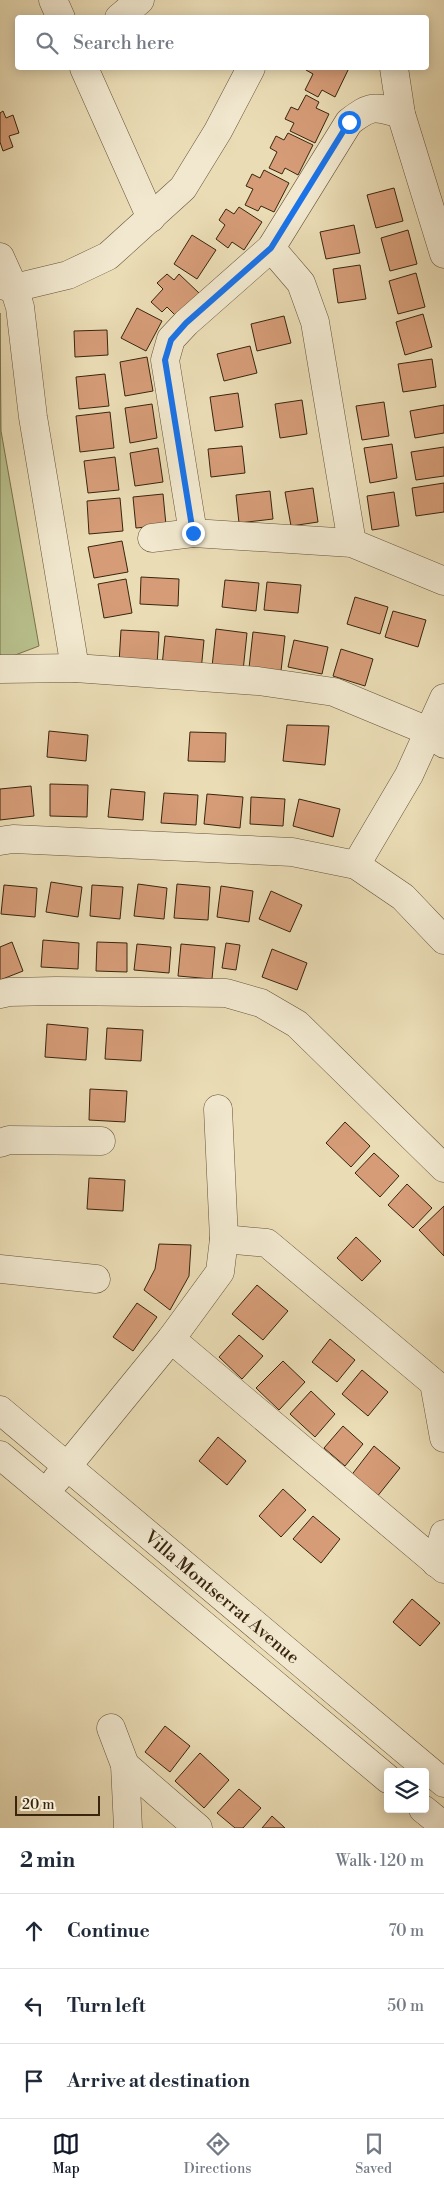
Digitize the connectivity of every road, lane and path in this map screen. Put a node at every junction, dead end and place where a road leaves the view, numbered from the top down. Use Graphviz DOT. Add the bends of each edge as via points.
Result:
graph roads {
  1 [pos="53,0"];
  2 [pos="140,0"];
  3 [pos="60,15"];
  4 [pos="122,15"];
  5 [pos="85,70"];
  6 [pos="249,70"];
  7 [pos="394,70"];
  8 [pos="401,114"];
  9 [pos="151,218"];
  10 [pos="271,248"];
  11 [pos="444,254"];
  12 [pos="0,257"];
  13 [pos="7,286"];
  14 [pos="193,533"];
  15 [pos="152,538"];
  16 [pos="352,544"];
  17 [pos="444,581"];
  18 [pos="75,668"];
  19 [pos="0,669"];
  20 [pos="444,698"];
  21 [pos="436,737"];
  22 [pos="0,841"];
  23 [pos="356,865"];
  24 [pos="444,940"];
  25 [pos="0,994"];
  26 [pos="218,1109"];
  27 [pos="101,1141"];
  28 [pos="0,1143"];
  29 [pos="444,1168"];
  30 [pos="224,1240"];
  31 [pos="0,1269"];
  32 [pos="96,1278"];
  33 [pos="171,1339"];
  34 [pos="0,1410"];
  35 [pos="444,1438"];
  36 [pos="0,1455"];
  37 [pos="66,1467"];
  38 [pos="44,1492"];
  39 [pos="444,1534"];
  40 [pos="440,1566"];
  41 [pos="111,1728"];
  42 [pos="125,1765"];
  43 [pos="384,1776"];
  44 [pos="444,1783"];
  45 [pos="428,1813"];
  46 [pos="444,1826"];
  47 [pos="128,1828"];
  48 [pos="198,1828"];
  1 -- 3 [label="street"];
  2 -- 4 [label="street"];
  5 -- 9 [label="street"];
  6 -- 9 [label="street" via="218,132 183,188"];
  7 -- 8 [label="street"];
  8 -- 10 [label="street" via="382,108 365,110 349,122"];
  8 -- 11 [label="street"];
  9 -- 13 [label="street" via="108,256 68,275"];
  10 -- 14 [label="street" via="186,323 171,340 165,360"];
  10 -- 16 [label="street" via="301,283 315,322"];
  12 -- 13 [label="street"];
  13 -- 18 [label="street" via="20,307 32,417"];
  14 -- 15 [label="street"];
  14 -- 16 [label="street"];
  16 -- 17 [label="street"];
  18 -- 19 [label="street"];
  18 -- 21 [label="street" via="258,681 334,692"];
  20 -- 21 [label="street"];
  21 -- 23 [label="street"];
  22 -- 23 [label="street" via="243,848 292,852"];
  23 -- 24 [label="street" via="403,897"];
  25 -- 29 [label="street" via="56,991 226,992 261,1003 297,1024"];
  26 -- 30 [label="street"];
  27 -- 28 [label="street" via="9,1140"];
  30 -- 33 [label="street" via="220,1272"];
  30 -- 35 [label="street" via="267,1243 434,1383"];
  31 -- 32 [label="street"];
  33 -- 37 [label="street"];
  33 -- 40 [label="street"];
  34 -- 37 [label="street, Villa Montserrat Avenue"];
  36 -- 38 [label="street, Villa Montserrat Avenue"];
  37 -- 38 [label="street"];
  37 -- 44 [label="street, Villa Montserrat Avenue"];
  38 -- 43 [label="street, Villa Montserrat Avenue"];
  39 -- 40 [label="street"];
  41 -- 42 [label="street"];
  42 -- 47 [label="street"];
  42 -- 48 [label="street"];
  45 -- 46 [label="street"];
}
